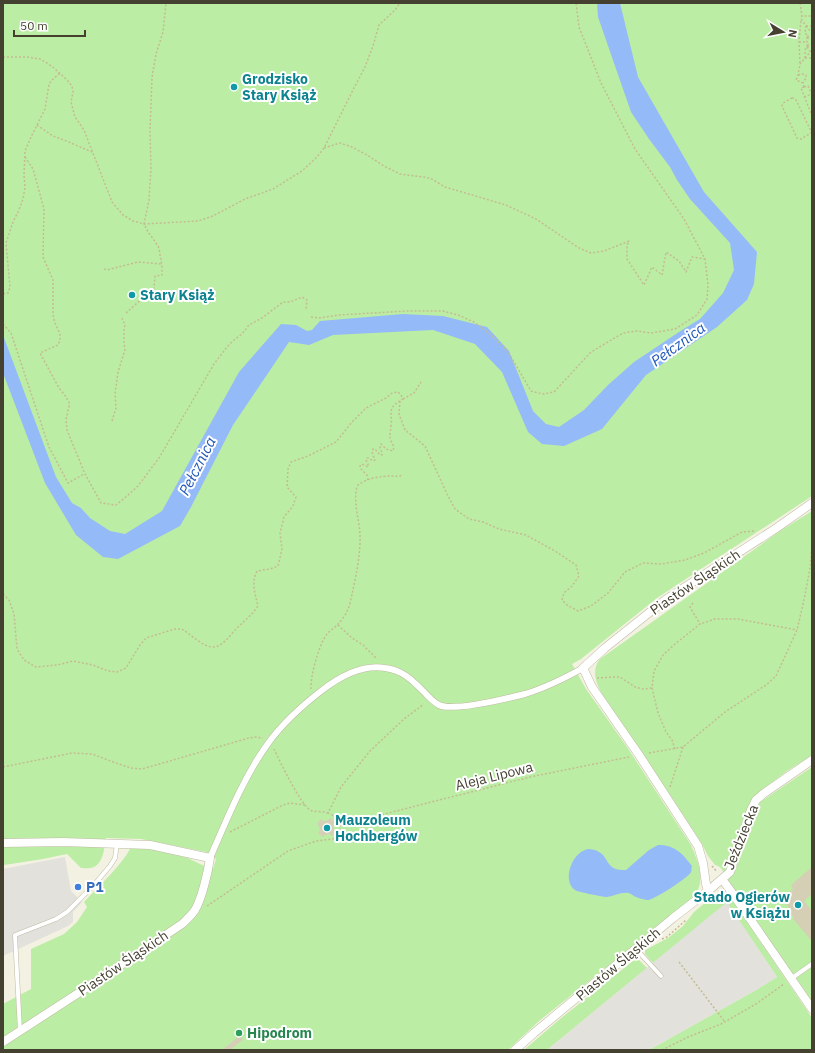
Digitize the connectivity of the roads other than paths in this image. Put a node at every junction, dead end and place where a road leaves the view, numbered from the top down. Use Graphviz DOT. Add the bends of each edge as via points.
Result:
graph roads {
  1 [pos="812,503"];
  2 [pos="583,668"];
  3 [pos="812,760"];
  4 [pos="3,843"];
  5 [pos="117,844"];
  6 [pos="210,858"];
  7 [pos="722,879"];
  8 [pos="708,891"];
  9 [pos="636,949"];
  10 [pos="812,964"];
  11 [pos="661,976"];
  12 [pos="792,978"];
  13 [pos="812,1010"];
  14 [pos="20,1031"];
  15 [pos="3,1042"];
  16 [pos="515,1050"];
  1 -- 2 [label="street, Piastów Śląskich" via="665,600"];
  2 -- 6 [label="street" via="526,694 457,707 439,705 409,677 394,669 372,667 342,676 312,698 269,743 234,804"];
  2 -- 8 [label="street" via="601,700 698,846"];
  3 -- 7 [label="street, Jeździecka" via="756,800 730,872"];
  4 -- 5 [label="street"];
  5 -- 6 [label="street" via="150,845"];
  5 -- 14 [label="lane" via="115,858 110,866 67,912 15,935"];
  6 -- 14 [label="street, Piastów Śląskich" via="196,908 182,924"];
  7 -- 8 [label="street, Piastów Śląskich"];
  7 -- 12 [label="street, Jeździecka"];
  8 -- 9 [label="street, Piastów Śląskich"];
  9 -- 11 [label="lane"];
  9 -- 16 [label="street, Piastów Śląskich"];
  10 -- 12 [label="lane"];
  12 -- 13 [label="street, Jeździecka"];
  14 -- 15 [label="street, Piastów Śląskich"];
}
